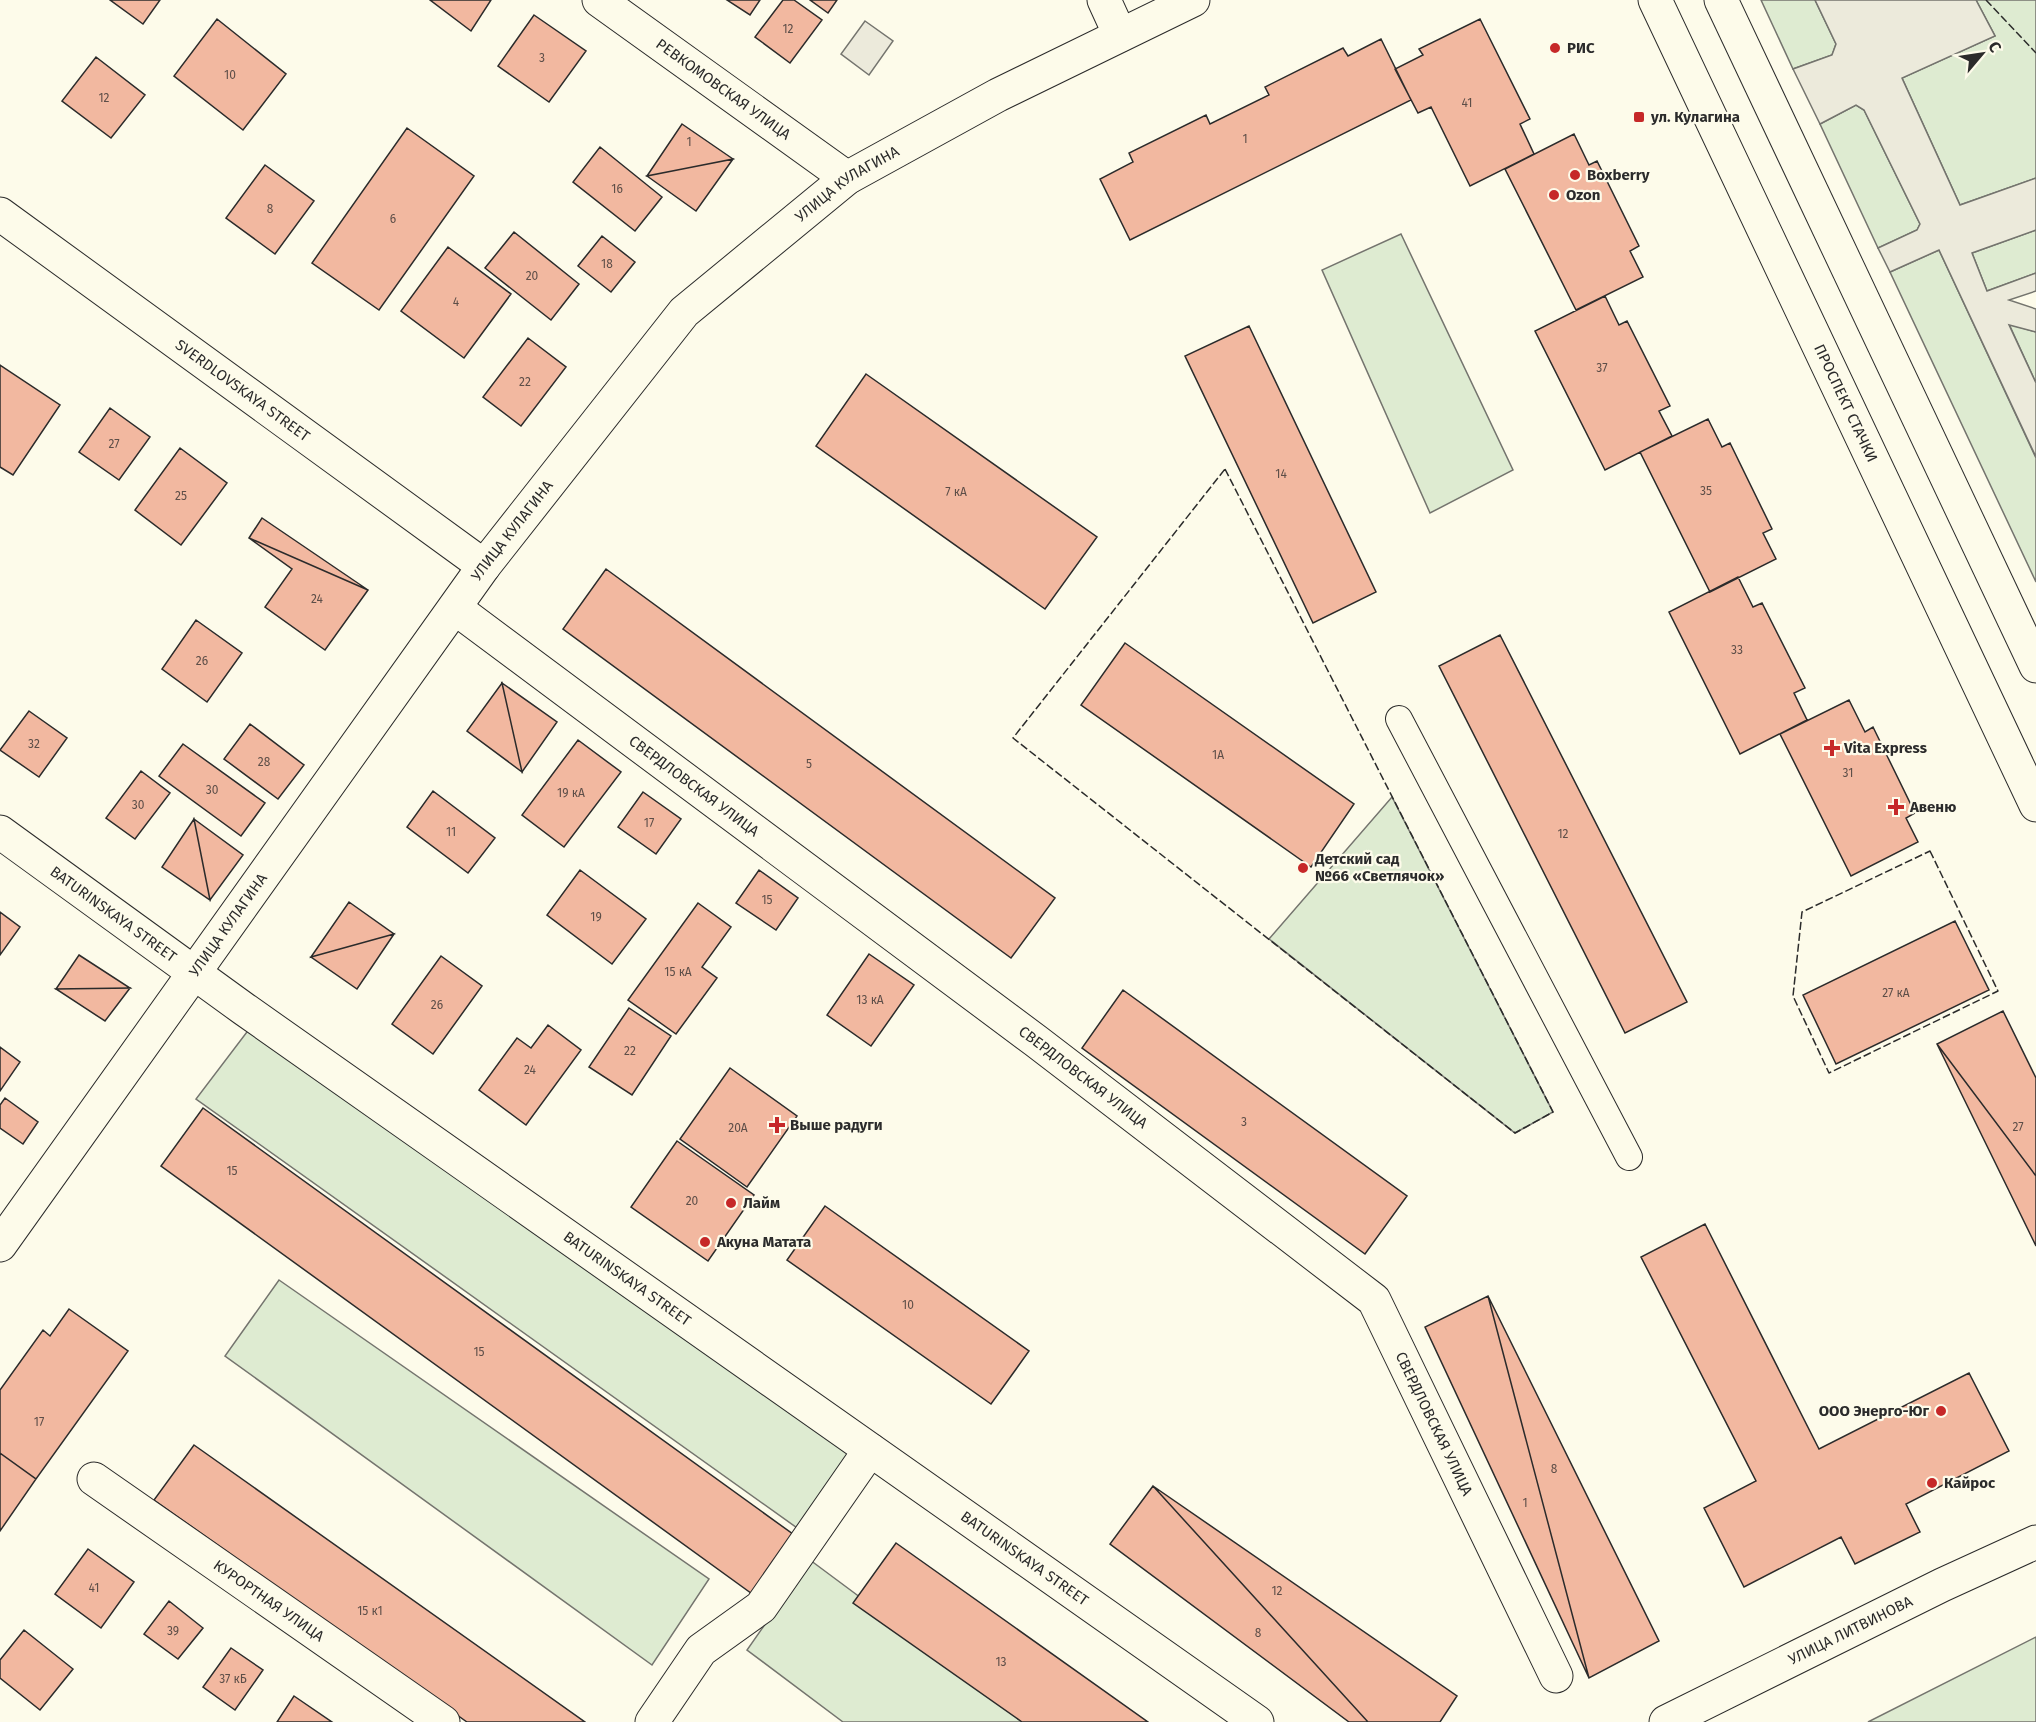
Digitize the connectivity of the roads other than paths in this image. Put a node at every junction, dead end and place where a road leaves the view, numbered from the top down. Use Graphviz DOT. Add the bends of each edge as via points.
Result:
graph roads {
  1 [pos="599,0"];
  2 [pos="1104,0"];
  3 [pos="1193,0"];
  4 [pos="1655,0"];
  5 [pos="1721,0"];
  6 [pos="1120,35"];
  7 [pos="847,178"];
  8 [pos="0,214"];
  9 [pos="484,566"];
  10 [pos="455,608"];
  11 [pos="2036,666"];
  12 [pos="1399,719"];
  13 [pos="2036,805"];
  14 [pos="0,832"];
  15 [pos="193,972"];
  16 [pos="1629,1157"];
  17 [pos="0,1245"];
  18 [pos="870,1450"];
  19 [pos="94,1479"];
  20 [pos="2036,1542"];
  21 [pos="1556,1676"];
  22 [pos="443,1722"];
  23 [pos="652,1722"];
  24 [pos="1257,1722"];
  25 [pos="1666,1722"];
  1 -- 7 [label="street, РЕВКОМОВСКАЯ УЛИЦА"];
  2 -- 6 [label="street"];
  3 -- 6 [label="street, УЛИЦА КУЛАГИНА"];
  4 -- 13 [label="street, ПРОСПЕКТ СТАЧКИ"];
  5 -- 11 [label="street"];
  6 -- 7 [label="street, УЛИЦА КУЛАГИНА" via="998,95"];
  7 -- 9 [label="street, УЛИЦА КУЛАГИНА" via="684,312"];
  8 -- 9 [label="street, SVERDLOVSKAYA STREET"];
  9 -- 10 [label="street, УЛИЦА КУЛАГИНА"];
  10 -- 15 [label="street, УЛИЦА КУЛАГИНА"];
  10 -- 21 [label="street, СВЕРДЛОВСКАЯ УЛИЦА" via="1036,1041 1374,1300"];
  12 -- 16 [label="street"];
  14 -- 15 [label="street, BATURINSKAYA STREET"];
  15 -- 17 [label="street, УЛИЦА КУЛАГИНА"];
  15 -- 18 [label="street, BATURINSKAYA STREET"];
  18 -- 23 [label="street" via="761,1607 701,1650"];
  18 -- 24 [label="street, BATURINSKAYA STREET"];
  19 -- 22 [label="street, КУРОРТНАЯ УЛИЦА"];
  20 -- 25 [label="street, УЛИЦА ЛИТВИНОВА"];
}
